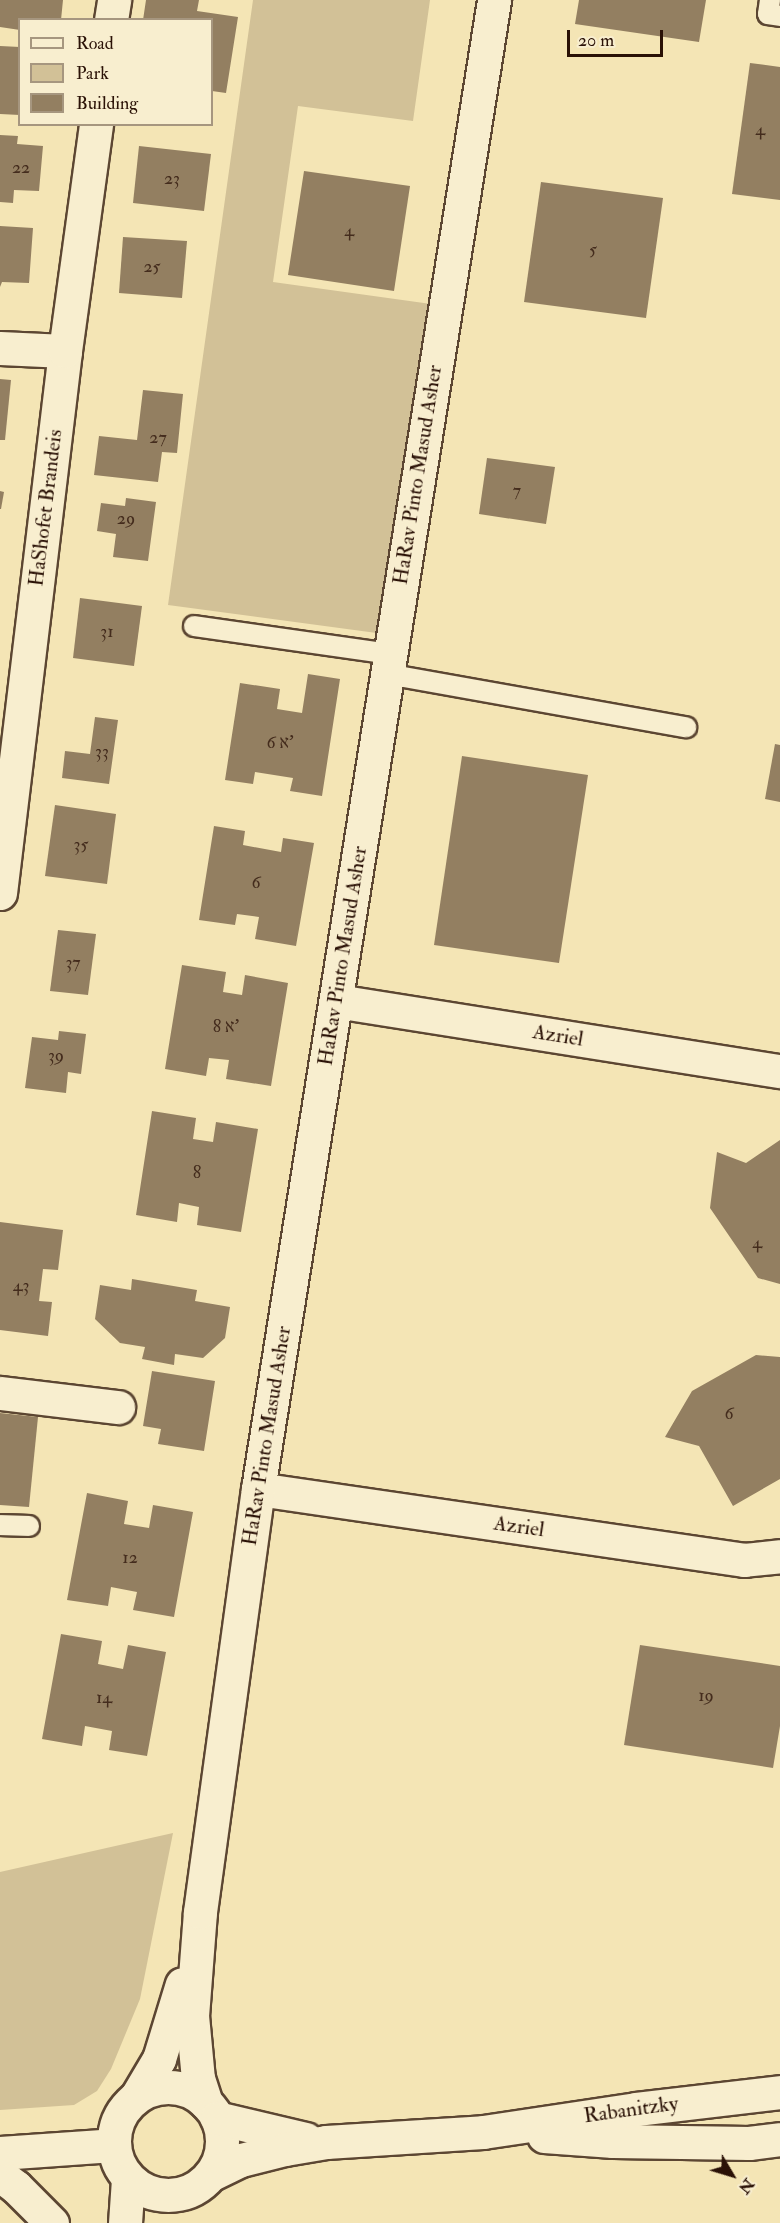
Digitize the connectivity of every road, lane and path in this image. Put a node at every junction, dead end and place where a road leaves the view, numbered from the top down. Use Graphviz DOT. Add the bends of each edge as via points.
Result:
graph roads {
  1 [pos="114,0"];
  2 [pos="494,0"];
  3 [pos="770,0"];
  4 [pos="780,16"];
  5 [pos="111,18"];
  6 [pos="96,126"];
  7 [pos="0,348"];
  8 [pos="65,351"];
  9 [pos="194,626"];
  10 [pos="389,664"];
  11 [pos="686,727"];
  12 [pos="0,893"];
  13 [pos="336,1001"];
  14 [pos="780,1071"];
  15 [pos="0,1393"];
  16 [pos="118,1407"];
  17 [pos="258,1489"];
  18 [pos="0,1525"];
  19 [pos="29,1526"];
  20 [pos="780,1556"];
  21 [pos="200,1912"];
  22 [pos="780,2092"];
  23 [pos="137,2096"];
  24 [pos="212,2110"];
  25 [pos="483,2132"];
  26 [pos="780,2139"];
  27 [pos="326,2142"];
  28 [pos="113,2145"];
  29 [pos="0,2153"];
  30 [pos="0,2175"];
  31 [pos="128,2179"];
  32 [pos="200,2183"];
  33 [pos="51,2223"];
  34 [pos="125,2223"];
  35 [pos="177,2223"];
  1 -- 5 [label="street"];
  2 -- 10 [label="street, HaRav Pinto Masud Asher"];
  3 -- 4 [label="lane" via="768,14"];
  6 -- 8 [label="street, HaShofet Brandeis"];
  7 -- 8 [label="street"];
  8 -- 12 [label="street, HaShofet Brandeis"];
  9 -- 10 [label="lane"];
  10 -- 11 [label="lane"];
  10 -- 13 [label="street, HaRav Pinto Masud Asher"];
  13 -- 14 [label="street, Azriel"];
  13 -- 17 [label="street, HaRav Pinto Masud Asher"];
  15 -- 16 [label="street"];
  17 -- 20 [label="street, Azriel" via="744,1560"];
  17 -- 21 [label="street, HaRav Pinto Masud Asher"];
  18 -- 19 [label="lane"];
  21 -- 23 [label="street, HaRav Pinto Masud Asher" via="175,2013 159,2059"];
  21 -- 24 [label="street, HaRav Pinto Masud Asher" via="192,2016 198,2079"];
  22 -- 25 [label="street, Rabanitzky"];
  23 -- 24 [label="street" via="154,2088 173,2087 191,2091"];
  23 -- 28 [label="street" via="123,2109"];
  24 -- 27 [label="street, Rabanitzky" via="285,2136"];
  24 -- 32 [label="street" via="222,2132 222,2147"];
  25 -- 26 [label="street, Rabanitzky" via="613,2141 749,2143"];
  25 -- 27 [label="street, Rabanitzky"];
  27 -- 32 [label="street, Rabanitzky" via="241,2160"];
  28 -- 29 [label="street"];
  28 -- 31 [label="street" via="117,2164"];
  30 -- 33 [label="street"];
  31 -- 32 [label="street" via="161,2196"];
  31 -- 34 [label="street"];
  32 -- 35 [label="street"];
}
